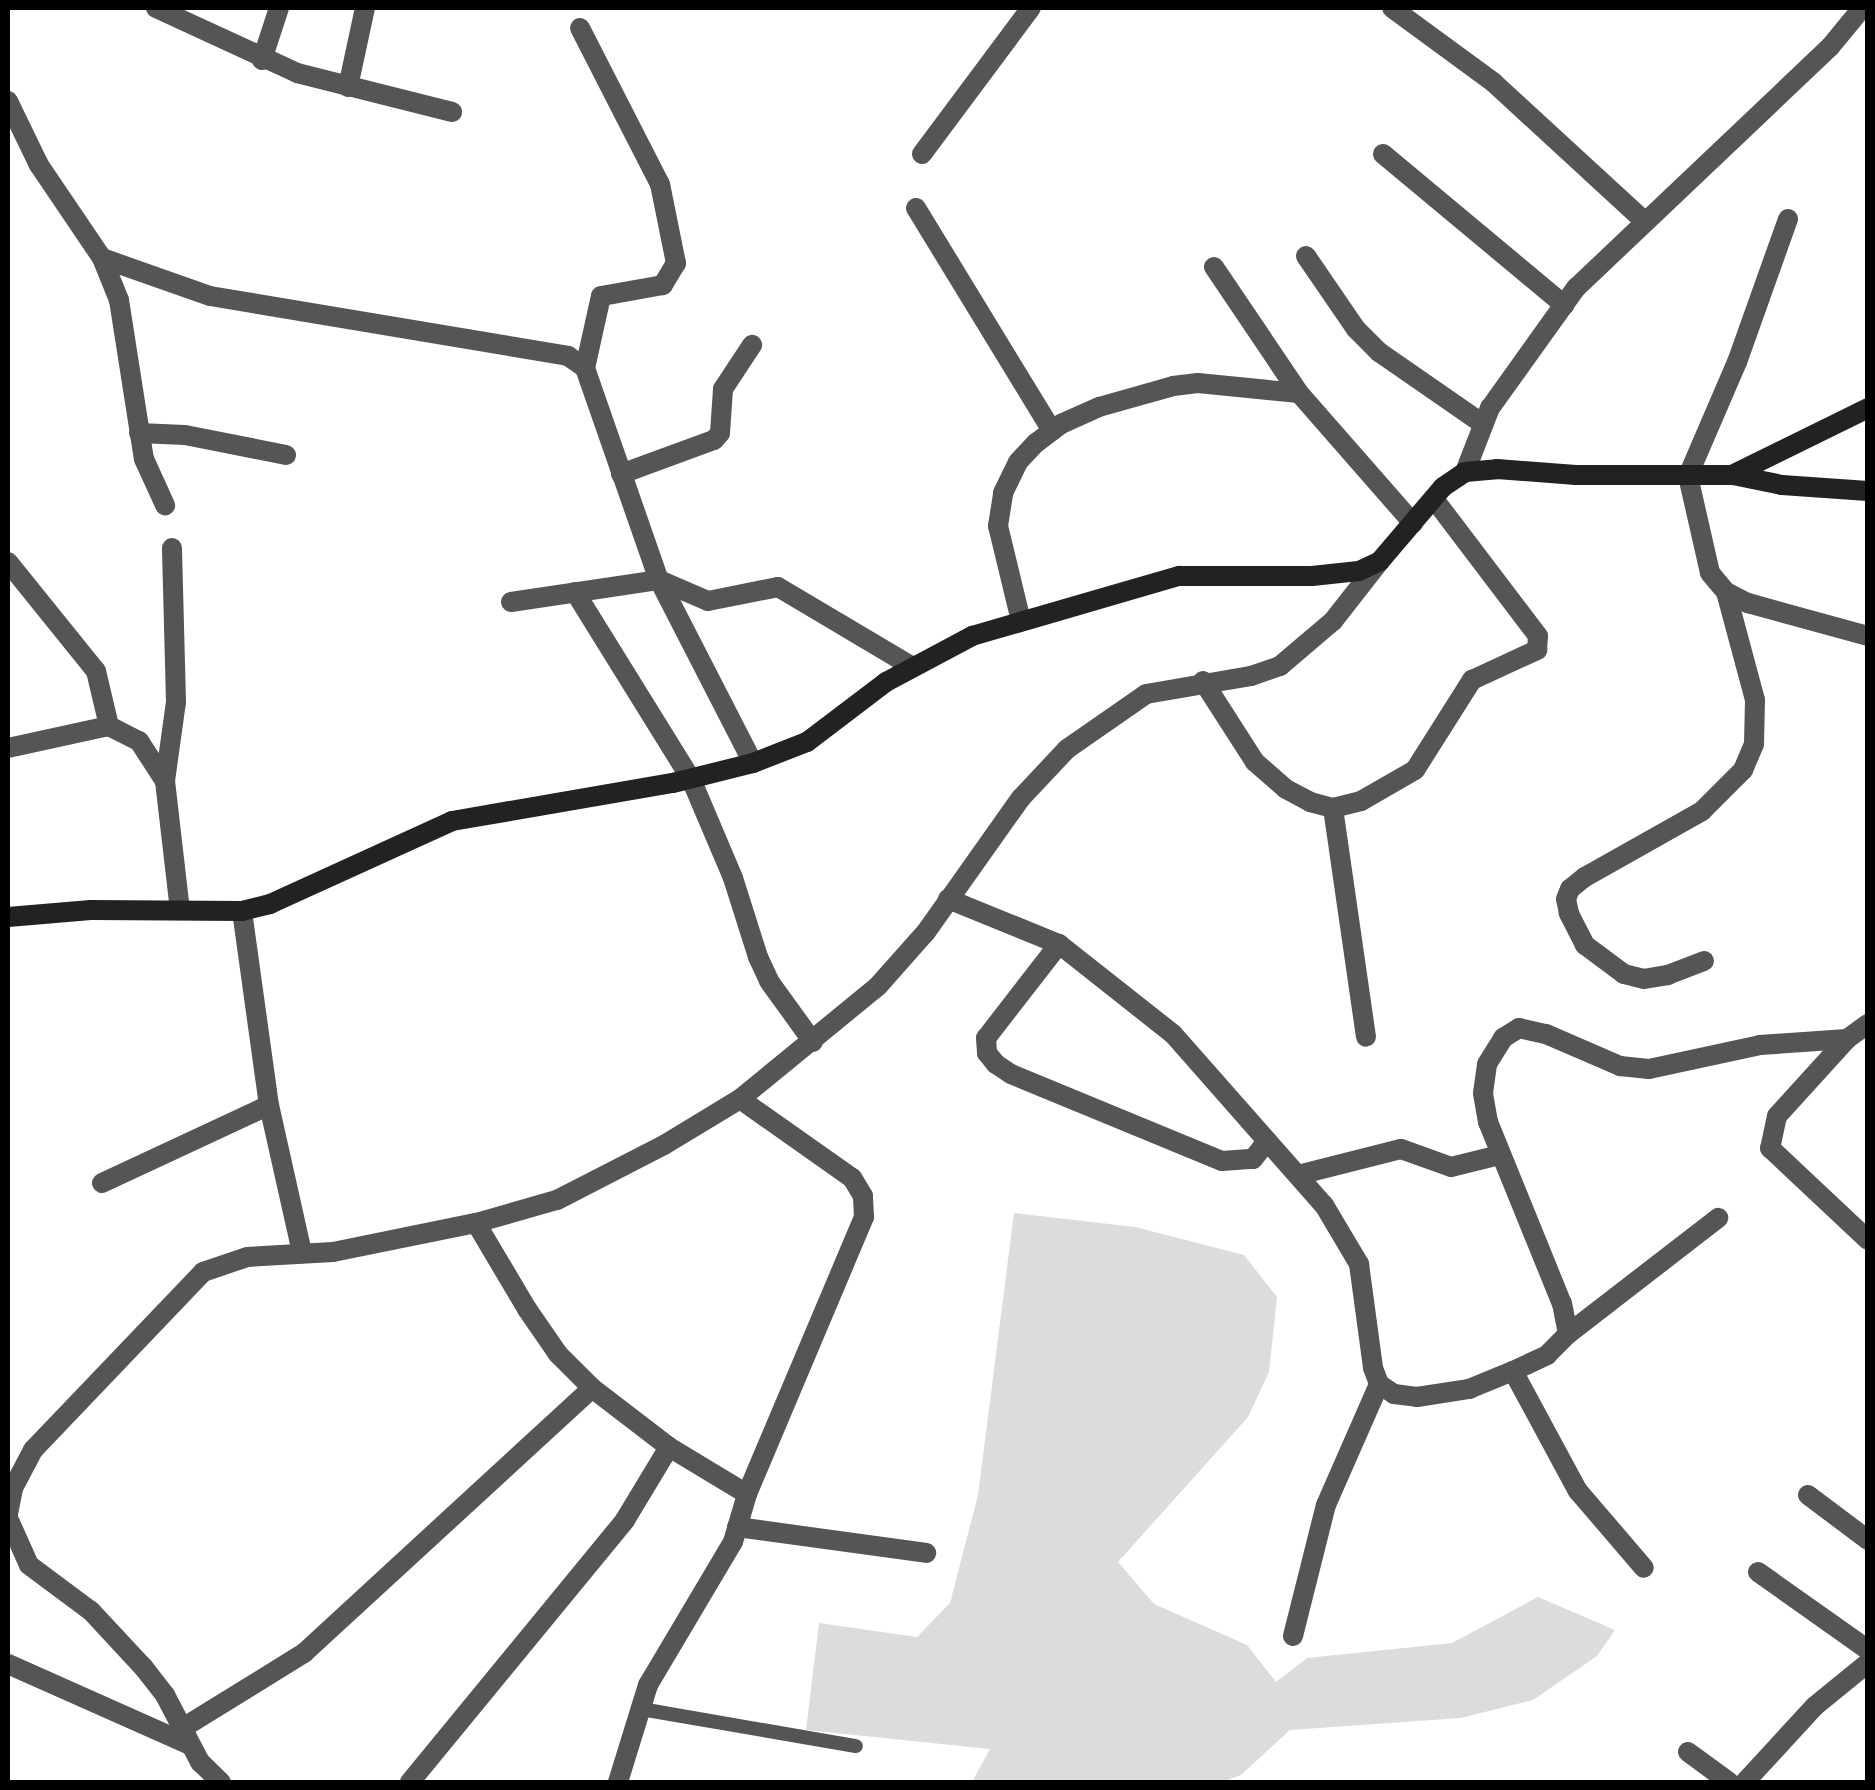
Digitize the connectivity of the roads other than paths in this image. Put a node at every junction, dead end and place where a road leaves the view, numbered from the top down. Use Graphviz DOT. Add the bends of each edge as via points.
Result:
graph roads {
  1 [pos="156,8"];
  2 [pos="278,8"];
  3 [pos="365,8"];
  4 [pos="1030,8"];
  5 [pos="1392,8"];
  6 [pos="1862,8"];
  7 [pos="580,28"];
  8 [pos="262,60"];
  9 [pos="348,87"];
  10 [pos="8,102"];
  11 [pos="452,112"];
  12 [pos="922,154"];
  13 [pos="1384,154"];
  14 [pos="916,208"];
  15 [pos="1788,219"];
  16 [pos="1645,222"];
  17 [pos="1306,256"];
  18 [pos="102,258"];
  19 [pos="1214,266"];
  20 [pos="1564,304"];
  21 [pos="752,345"];
  22 [pos="585,368"];
  23 [pos="1298,393"];
  24 [pos="1868,408"];
  25 [pos="1482,424"];
  26 [pos="1052,431"];
  27 [pos="140,433"];
  28 [pos="286,454"];
  29 [pos="1465,472"];
  30 [pos="621,474"];
  31 [pos="1732,475"];
  32 [pos="1688,476"];
  33 [pos="1868,491"];
  34 [pos="1434,499"];
  35 [pos="165,505"];
  36 [pos="1413,523"];
  37 [pos="172,548"];
  38 [pos="1380,561"];
  39 [pos="8,562"];
  40 [pos="659,580"];
  41 [pos="576,592"];
  42 [pos="1726,592"];
  43 [pos="511,602"];
  44 [pos="1021,621"];
  45 [pos="1868,636"];
  46 [pos="911,666"];
  47 [pos="1203,681"];
  48 [pos="109,726"];
  49 [pos="8,748"];
  50 [pos="752,763"];
  51 [pos="691,780"];
  52 [pos="166,782"];
  53 [pos="1333,808"];
  54 [pos="948,899"];
  55 [pos="180,910"];
  56 [pos="242,911"];
  57 [pos="8,917"];
  58 [pos="1058,944"];
  59 [pos="1704,962"];
  60 [pos="1868,1024"];
  61 [pos="1366,1037"];
  62 [pos="1847,1039"];
  63 [pos="812,1042"];
  64 [pos="740,1099"];
  65 [pos="269,1105"];
  66 [pos="1266,1141"];
  67 [pos="1500,1156"];
  68 [pos="1298,1175"];
  69 [pos="102,1183"];
  70 [pos="1718,1218"];
  71 [pos="476,1223"];
  72 [pos="1868,1240"];
  73 [pos="302,1252"];
  74 [pos="1568,1334"];
  75 [pos="1514,1371"];
  76 [pos="1379,1384"];
  77 [pos="592,1388"];
  78 [pos="669,1447"];
  79 [pos="747,1494"];
  80 [pos="1808,1496"];
  81 [pos="8,1516"];
  82 [pos="737,1526"];
  83 [pos="1868,1540"];
  84 [pos="11,1542"];
  85 [pos="926,1552"];
  86 [pos="1644,1568"];
  87 [pos="1758,1572"];
  88 [pos="1294,1636"];
  89 [pos="1868,1650"];
  90 [pos="1868,1662"];
  91 [pos="8,1664"];
  92 [pos="641,1709"];
  93 [pos="186,1737"];
  94 [pos="856,1746"];
  95 [pos="1688,1752"];
  96 [pos="221,1782"];
  97 [pos="410,1782"];
  98 [pos="618,1782"];
  99 [pos="1728,1782"];
  100 [pos="1744,1782"];
  1 -- 8 [label="street"];
  2 -- 8 [label="street"];
  3 -- 9 [label="street"];
  4 -- 12 [label="street"];
  5 -- 16 [label="street" via="1493,82"];
  6 -- 16 [label="street" via="1830,47"];
  7 -- 22 [label="street" via="660,184 676,263 662,285 601,296"];
  8 -- 9 [label="street"];
  9 -- 11 [label="street"];
  10 -- 18 [label="street" via="39,165"];
  13 -- 20 [label="street"];
  14 -- 26 [label="street"];
  15 -- 32 [label="street"];
  16 -- 20 [label="street"];
  17 -- 25 [label="street" via="1379,352"];
  18 -- 22 [label="street" via="210,296 568,356"];
  18 -- 27 [label="street" via="126,330"];
  19 -- 23 [label="street"];
  20 -- 25 [label="street"];
  21 -- 30 [label="street" via="723,389 714,440"];
  22 -- 30 [label="street"];
  23 -- 26 [label="street" via="1172,386 1098,407"];
  23 -- 36 [label="street"];
  24 -- 31 [label="street"];
  25 -- 29 [label="street"];
  26 -- 44 [label="street" via="1018,462 1003,493 998,526"];
  27 -- 28 [label="street"];
  27 -- 35 [label="street"];
  29 -- 32 [label="street"];
  29 -- 34 [label="street"];
  30 -- 40 [label="street"];
  31 -- 32 [label="street"];
  31 -- 33 [label="street"];
  32 -- 42 [label="street" via="1710,573"];
  34 -- 36 [label="street"];
  34 -- 53 [label="street" via="1521,610 1538,636 1537,650 1472,680 1415,770 1361,801"];
  36 -- 38 [label="street"];
  37 -- 52 [label="street" via="176,702"];
  38 -- 44 [label="street" via="1312,576 1179,576"];
  38 -- 47 [label="street" via="1304,650 1251,676"];
  39 -- 48 [label="street" via="96,671"];
  40 -- 41 [label="street"];
  40 -- 46 [label="street" via="708,601 762,587 792,592"];
  40 -- 50 [label="street"];
  41 -- 43 [label="street"];
  41 -- 51 [label="street"];
  42 -- 45 [label="street"];
  42 -- 59 [label="street" via="1755,700 1754,744 1743,770 1702,811 1585,877 1566,899 1586,945 1624,974 1656,977"];
  44 -- 46 [label="street"];
  46 -- 50 [label="street" via="818,736"];
  47 -- 53 [label="street" via="1255,762 1286,789"];
  47 -- 54 [label="street" via="1146,694 1067,749 1021,798"];
  48 -- 49 [label="street"];
  48 -- 52 [label="street" via="138,742"];
  50 -- 51 [label="street"];
  51 -- 56 [label="street" via="452,821"];
  51 -- 63 [label="street" via="758,957"];
  52 -- 55 [label="street"];
  53 -- 61 [label="street"];
  54 -- 58 [label="street"];
  54 -- 63 [label="street" via="878,986"];
  55 -- 56 [label="street"];
  55 -- 57 [label="street"];
  56 -- 65 [label="street"];
  58 -- 66 [label="street" via="1173,1034"];
  58 -- 66 [label="street" via="986,1038 996,1064 1222,1160 1253,1160"];
  60 -- 62 [label="street"];
  62 -- 67 [label="street" via="1760,1045 1649,1069 1620,1066 1519,1028 1503,1038 1487,1064 1483,1093"];
  62 -- 72 [label="street" via="1777,1116 1770,1148"];
  63 -- 64 [label="street"];
  64 -- 71 [label="street" via="609,1176 557,1200"];
  64 -- 79 [label="street" via="852,1178 863,1196 864,1217"];
  65 -- 69 [label="street"];
  65 -- 73 [label="street"];
  66 -- 68 [label="street"];
  67 -- 68 [label="street" via="1451,1168 1400,1149"];
  67 -- 74 [label="street" via="1562,1304"];
  68 -- 76 [label="street" via="1359,1264"];
  70 -- 74 [label="street"];
  71 -- 73 [label="street" via="364,1248"];
  71 -- 77 [label="street" via="527,1310"];
  73 -- 81 [label="street" via="247,1257 202,1272 42,1439 13,1488"];
  74 -- 75 [label="street" via="1547,1355"];
  75 -- 76 [label="street" via="1430,1396 1394,1394"];
  75 -- 86 [label="street" via="1578,1492"];
  76 -- 88 [label="street" via="1326,1504"];
  77 -- 78 [label="street"];
  77 -- 93 [label="street" via="304,1653"];
  78 -- 79 [label="street"];
  78 -- 97 [label="street" via="625,1520"];
  79 -- 82 [label="street"];
  80 -- 83 [label="street"];
  81 -- 84 [label="street"];
  82 -- 85 [label="street"];
  82 -- 92 [label="street" via="715,1577 660,1660"];
  84 -- 93 [label="street" via="29,1566 118,1638 165,1695"];
  87 -- 89 [label="street"];
  90 -- 100 [label="street" via="1806,1714"];
  91 -- 93 [label="street"];
  92 -- 94 [label="lane"];
  92 -- 98 [label="street"];
  93 -- 96 [label="street"];
  95 -- 99 [label="street"];
}
